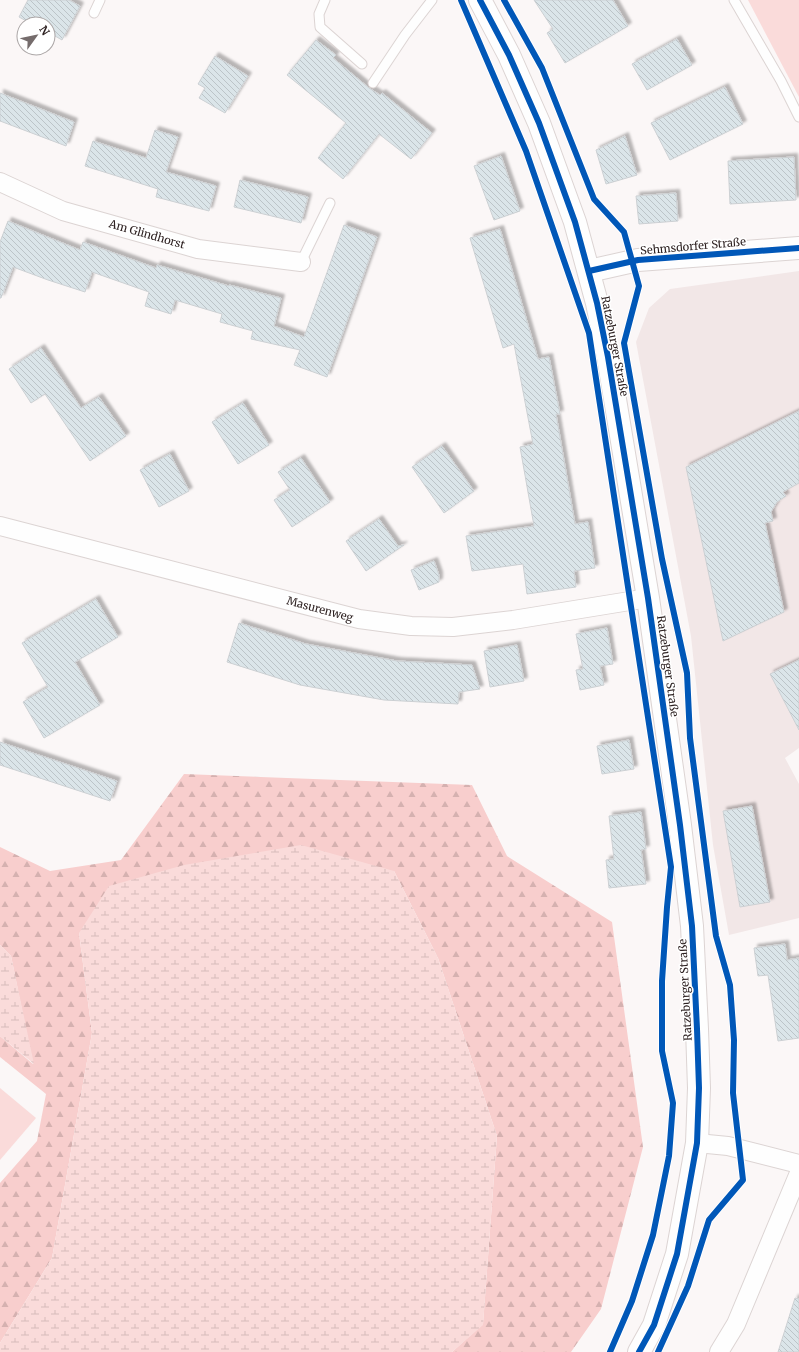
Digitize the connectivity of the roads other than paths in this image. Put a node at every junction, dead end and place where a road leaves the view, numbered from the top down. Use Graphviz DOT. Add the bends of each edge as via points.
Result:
graph roads {
  1 [pos="100,0"];
  2 [pos="325,0"];
  3 [pos="432,0"];
  4 [pos="480,0"];
  5 [pos="734,0"];
  6 [pos="94,13"];
  7 [pos="362,64"];
  8 [pos="373,83"];
  9 [pos="799,117"];
  10 [pos="0,182"];
  11 [pos="330,202"];
  12 [pos="799,248"];
  13 [pos="301,262"];
  14 [pos="589,271"];
  15 [pos="0,526"];
  16 [pos="648,598"];
  17 [pos="697,1143"];
  18 [pos="799,1164"];
  19 [pos="799,1174"];
  20 [pos="639,1352"];
  21 [pos="719,1352"];
  1 -- 6 [label="lane"];
  2 -- 7 [label="lane" via="319,14 320,27"];
  3 -- 8 [label="lane"];
  4 -- 14 [label="main road, Ratzeburger Straße" via="509,55 539,123 575,222"];
  5 -- 9 [label="lane"];
  10 -- 13 [label="street, Am Glindhorst" via="63,211 198,249"];
  11 -- 13 [label="lane"];
  12 -- 14 [label="main road, Sehmsdorfer Straße" via="638,260"];
  14 -- 16 [label="main road, Ratzeburger Straße" via="608,357"];
  15 -- 16 [label="street, Masurenweg" via="359,619 411,626 453,627 513,620"];
  16 -- 17 [label="main road, Ratzeburger Straße" via="692,926 698,1044"];
  17 -- 18 [label="street" via="728,1146"];
  17 -- 20 [label="main road, Ratzeburger Straße" via="677,1254 654,1325"];
  19 -- 21 [label="street" via="736,1324"];
}
